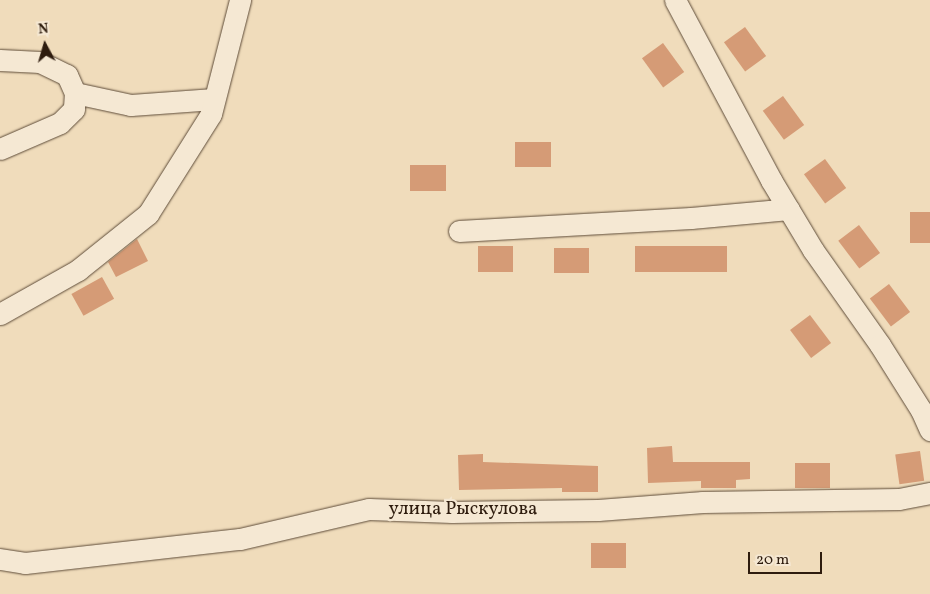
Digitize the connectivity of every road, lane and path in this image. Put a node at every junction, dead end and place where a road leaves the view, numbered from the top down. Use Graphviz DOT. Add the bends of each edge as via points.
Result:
graph roads {
  1 [pos="240,0"];
  2 [pos="675,0"];
  3 [pos="0,60"];
  4 [pos="75,93"];
  5 [pos="214,99"];
  6 [pos="0,149"];
  7 [pos="789,209"];
  8 [pos="459,231"];
  9 [pos="0,314"];
  10 [pos="930,430"];
  11 [pos="930,493"];
  12 [pos="0,559"];
  1 -- 5 [label="street"];
  2 -- 7 [label="street"];
  3 -- 4 [label="street" via="40,62 67,75"];
  4 -- 5 [label="street" via="131,105"];
  4 -- 6 [label="street" via="74,109 60,123"];
  5 -- 9 [label="street" via="211,114 148,214 78,270"];
  7 -- 8 [label="street"];
  7 -- 10 [label="street" via="813,250 880,345"];
  11 -- 12 [label="street, улица Рыскулова" via="899,499 713,501 598,510 452,512 369,509 240,539 25,564"];
}
